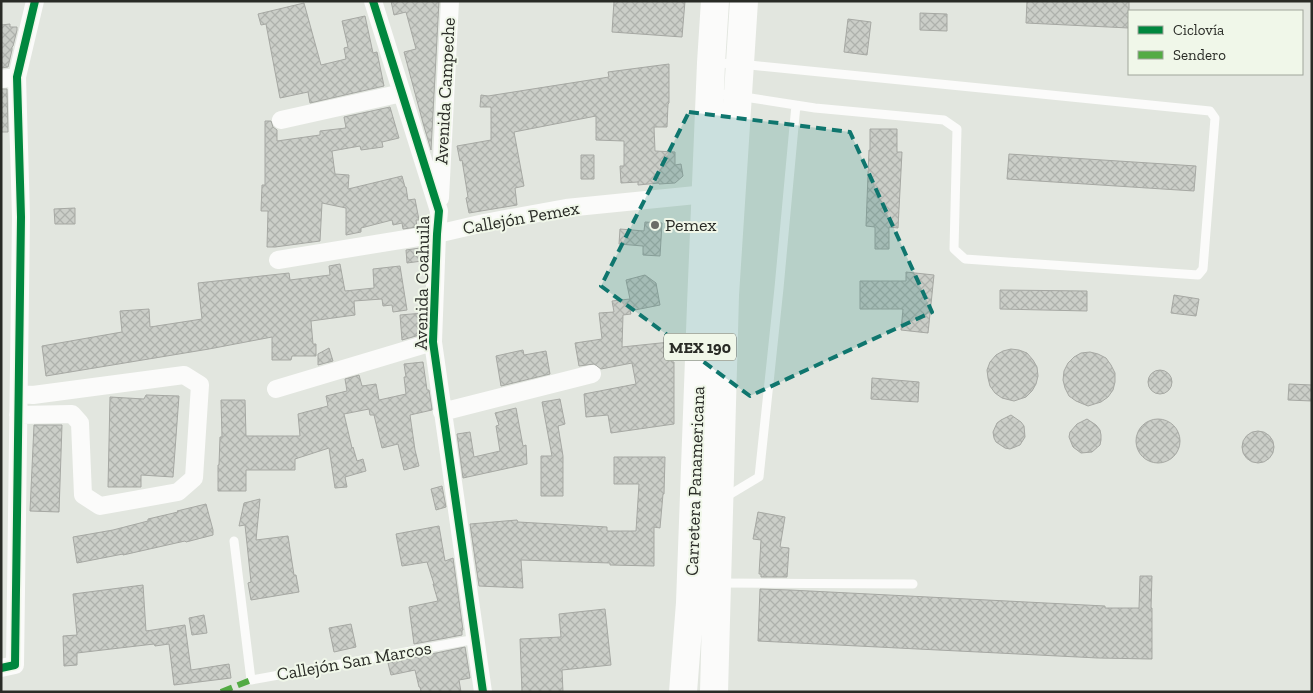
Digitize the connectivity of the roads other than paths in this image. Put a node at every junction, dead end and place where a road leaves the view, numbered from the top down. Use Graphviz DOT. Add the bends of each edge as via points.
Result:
graph roads {
  1 [pos="35,1"];
  2 [pos="373,1"];
  3 [pos="450,1"];
  4 [pos="715,1"];
  5 [pos="744,1"];
  6 [pos="711,62"];
  7 [pos="740,64"];
  8 [pos="9,78"];
  9 [pos="402,93"];
  10 [pos="710,93"];
  11 [pos="738,96"];
  12 [pos="796,105"];
  13 [pos="281,120"];
  14 [pos="706,194"];
  15 [pos="439,211"];
  16 [pos="437,234"];
  17 [pos="278,260"];
  18 [pos="433,342"];
  19 [pos="592,374"];
  20 [pos="276,388"];
  21 [pos="18,394"];
  22 [pos="442,412"];
  23 [pos="18,415"];
  24 [pos="719,500"];
  25 [pos="234,542"];
  26 [pos="717,583"];
  27 [pos="914,584"];
  28 [pos="476,639"];
  29 [pos="8,667"];
  30 [pos="483,692"];
  31 [pos="683,692"];
  32 [pos="714,692"];
  1 -- 8 [label="street"];
  2 -- 9 [label="street, Avenida Coahuila"];
  3 -- 15 [label="street, Avenida Campeche"];
  4 -- 6 [label="main road, Carretera Panamericana / MEX 190"];
  5 -- 7 [label="main road, Carretera Panamericana / MEX 190"];
  6 -- 7 [label="lane"];
  6 -- 10 [label="main road, Carretera Panamericana / MEX 190"];
  7 -- 11 [label="main road, Carretera Panamericana / MEX 190"];
  7 -- 12 [label="lane" via="1210,111 1214,118 1203,269 1198,274 965,259 954,248 957,129 944,120"];
  8 -- 21 [label="street" via="21,217"];
  9 -- 13 [label="street"];
  9 -- 15 [label="street, Avenida Coahuila"];
  10 -- 11 [label="lane"];
  10 -- 14 [label="main road, Carretera Panamericana / MEX 190"];
  11 -- 12 [label="lane"];
  11 -- 24 [label="main road, Carretera Panamericana / MEX 190" via="724,295"];
  12 -- 24 [label="lane" via="759,477"];
  14 -- 16 [label="street, Callejón Pemex" via="566,208"];
  14 -- 31 [label="main road, Carretera Panamericana / MEX 190" via="690,603"];
  15 -- 16 [label="street, Avenida Coahuila"];
  16 -- 17 [label="street, Callejón Pemex"];
  16 -- 18 [label="street, Avenida Coahuila"];
  18 -- 20 [label="street"];
  18 -- 22 [label="street, Avenida Coahuila"];
  19 -- 22 [label="street"];
  21 -- 23 [label="street"];
  21 -- 23 [label="street" via="33,395 184,375 200,385 194,478 178,492 100,506 83,495 80,422 72,414"];
  22 -- 28 [label="street, Avenida Coahuila"];
  23 -- 29 [label="street"];
  24 -- 26 [label="main road, Carretera Panamericana / MEX 190"];
  25 -- 28 [label="lane, Callejón San Marcos" via="251,680"];
  26 -- 27 [label="lane"];
  26 -- 32 [label="main road, Carretera Panamericana / MEX 190"];
  28 -- 30 [label="street, Avenida Coahuila"];
}
